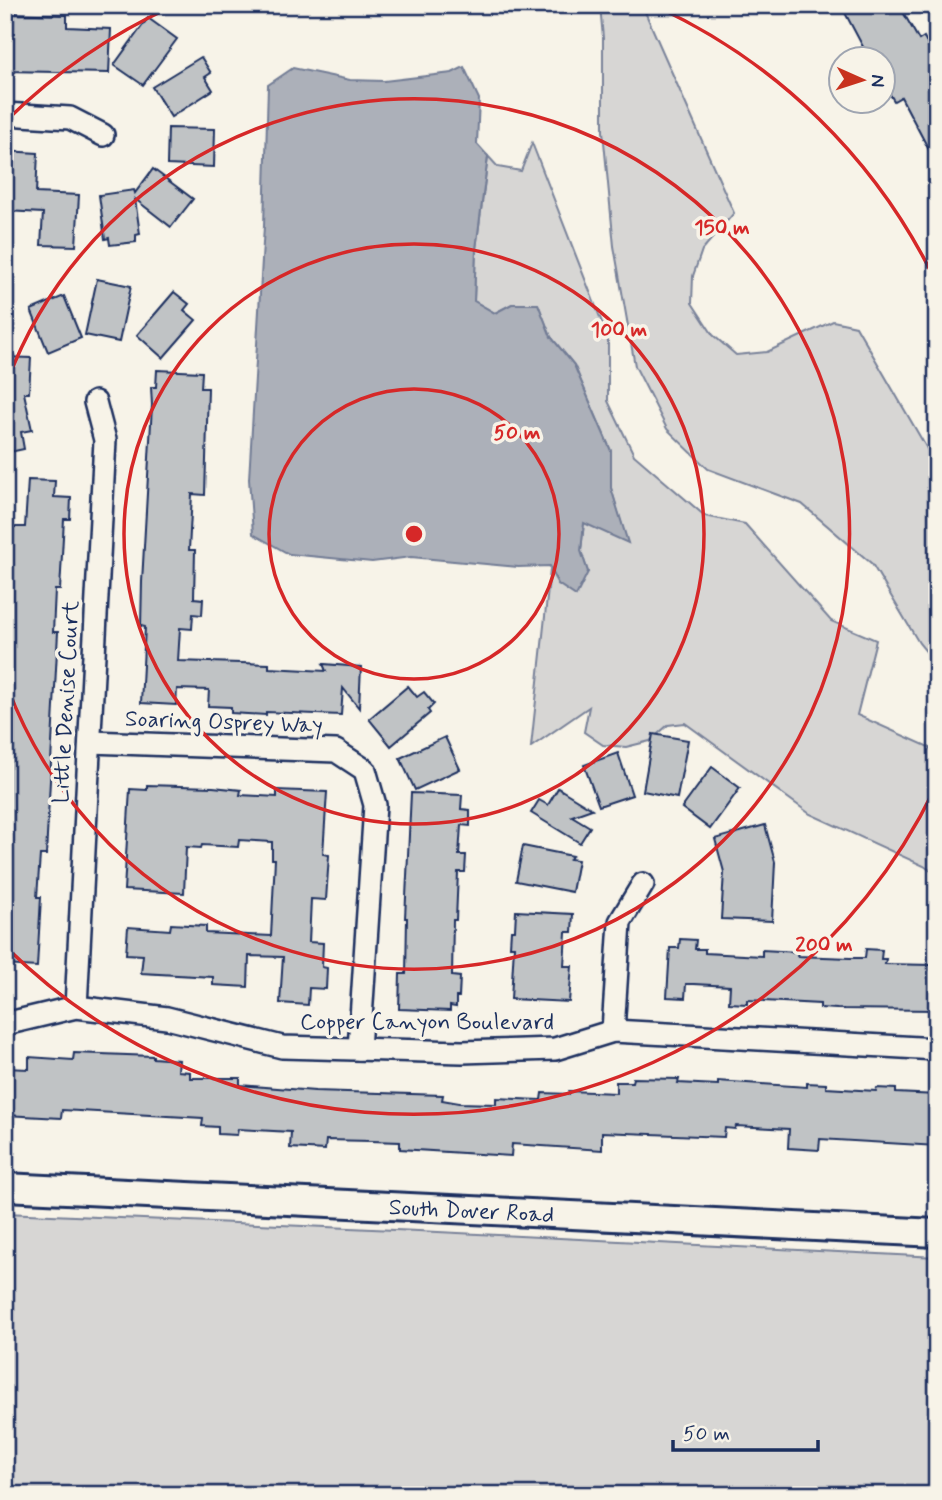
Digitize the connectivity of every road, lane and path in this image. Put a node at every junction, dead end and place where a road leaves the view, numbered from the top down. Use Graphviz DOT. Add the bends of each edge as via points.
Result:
graph roads {
  1 [pos="5,114"];
  2 [pos="103,135"];
  3 [pos="94,402"];
  4 [pos="90,742"];
  5 [pos="643,884"];
  6 [pos="76,1007"];
  7 [pos="5,1024"];
  8 [pos="612,1031"];
  9 [pos="359,1049"];
  10 [pos="937,1049"];
  11 [pos="5,1187"];
  12 [pos="937,1233"];
  1 -- 2 [label="street" via="70,117"];
  3 -- 4 [label="street, Little Denise Court" via="105,440"];
  4 -- 6 [label="street, Little Denise Court"];
  4 -- 9 [label="street, Soaring Osprey Way" via="336,751 365,770 375,805"];
  5 -- 8 [label="street" via="620,922"];
  6 -- 7 [label="street, Copper Canyon Boulevard"];
  6 -- 9 [label="street, Copper Canyon Boulevard" via="167,1018 282,1047"];
  8 -- 9 [label="street, Copper Canyon Boulevard" via="555,1049"];
  8 -- 10 [label="street, Copper Canyon Boulevard"];
  11 -- 12 [label="street, South Dover Road"];
}
